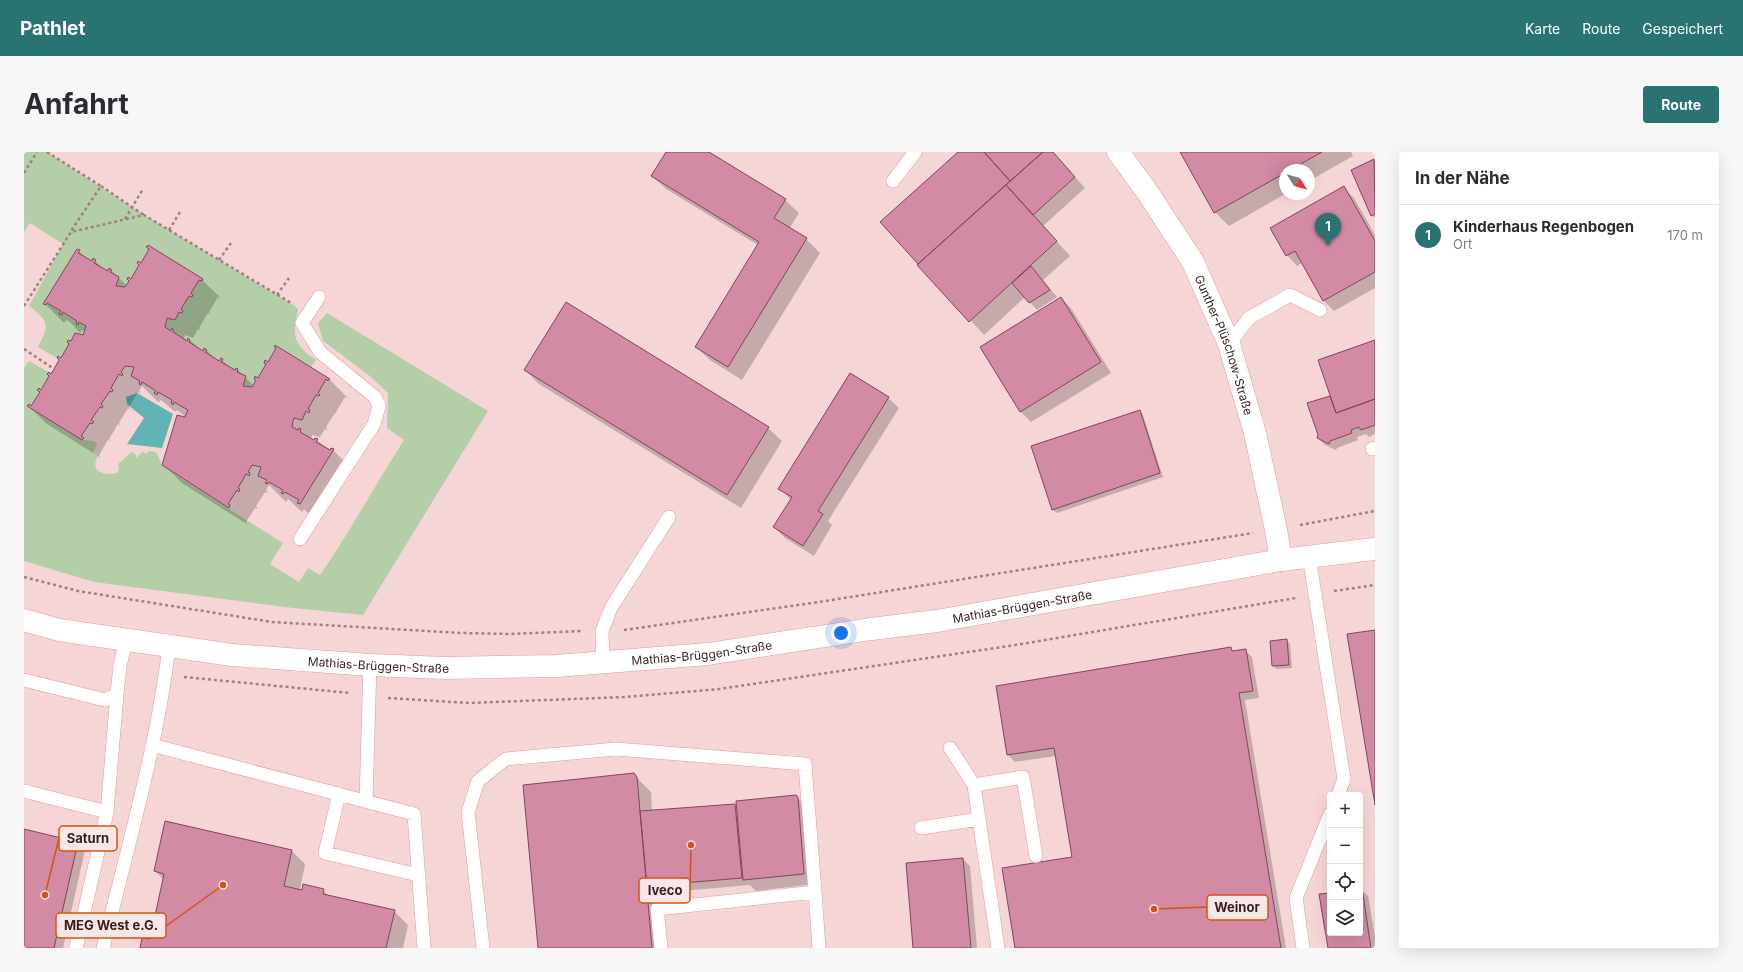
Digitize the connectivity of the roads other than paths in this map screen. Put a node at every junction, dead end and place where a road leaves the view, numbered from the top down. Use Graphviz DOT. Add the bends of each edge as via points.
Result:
graph roads {
  1 [pos="915,152"];
  2 [pos="1118,152"];
  3 [pos="893,181"];
  4 [pos="319,297"];
  5 [pos="1320,310"];
  6 [pos="1229,344"];
  7 [pos="669,517"];
  8 [pos="300,539"];
  9 [pos="1375,549"];
  10 [pos="1309,556"];
  11 [pos="1281,560"];
  12 [pos="24,620"];
  13 [pos="126,639"];
  14 [pos="169,646"];
  15 [pos="603,662"];
  16 [pos="370,665"];
  17 [pos="24,680"];
  18 [pos="117,694"];
  19 [pos="152,745"];
  20 [pos="950,748"];
  21 [pos="974,785"];
  22 [pos="24,791"];
  23 [pos="1339,792"];
  24 [pos="339,794"];
  25 [pos="366,801"];
  26 [pos="107,812"];
  27 [pos="979,819"];
  28 [pos="1327,821"];
  29 [pos="921,828"];
  30 [pos="1036,856"];
  31 [pos="418,875"];
  32 [pos="815,892"];
  33 [pos="76,948"];
  34 [pos="103,948"];
  35 [pos="424,948"];
  36 [pos="483,948"];
  37 [pos="662,948"];
  38 [pos="819,948"];
  39 [pos="998,948"];
  40 [pos="1304,948"];
  1 -- 3 [label="lane"];
  2 -- 6 [label="street, Gunther-Plüschow-Straße" via="1193,262"];
  4 -- 8 [label="lane" via="302,323 320,352 375,397 379,406 374,424"];
  5 -- 6 [label="lane" via="1290,295 1249,318"];
  6 -- 11 [label="street, Gunther-Plüschow-Straße" via="1255,433"];
  7 -- 15 [label="lane" via="610,608 602,631"];
  9 -- 10 [label="street, Mathias-Brüggen-Straße"];
  10 -- 11 [label="street, Mathias-Brüggen-Straße"];
  10 -- 23 [label="lane" via="1344,779"];
  11 -- 15 [label="street, Mathias-Brüggen-Straße" via="937,621 708,654"];
  12 -- 13 [label="street, Mathias-Brüggen-Straße" via="59,630"];
  13 -- 14 [label="street, Mathias-Brüggen-Straße"];
  13 -- 18 [label="lane"];
  14 -- 16 [label="street, Mathias-Brüggen-Straße" via="232,655"];
  14 -- 19 [label="lane"];
  15 -- 16 [label="street, Mathias-Brüggen-Straße" via="556,666 445,668"];
  16 -- 25 [label="lane"];
  17 -- 18 [label="lane" via="105,700"];
  18 -- 26 [label="lane"];
  19 -- 24 [label="lane"];
  19 -- 34 [label="lane"];
  20 -- 21 [label="lane"];
  21 -- 27 [label="lane"];
  21 -- 30 [label="lane" via="1024,777"];
  22 -- 26 [label="lane"];
  24 -- 25 [label="lane"];
  24 -- 31 [label="lane" via="324,854"];
  25 -- 31 [label="lane" via="414,814"];
  26 -- 33 [label="lane"];
  27 -- 29 [label="lane"];
  27 -- 39 [label="lane"];
  28 -- 40 [label="lane" via="1296,898"];
  31 -- 35 [label="lane"];
  32 -- 36 [label="lane" via="805,764 616,749 506,759 478,781 468,812"];
  32 -- 37 [label="lane" via="657,910"];
  32 -- 38 [label="lane"];
}
